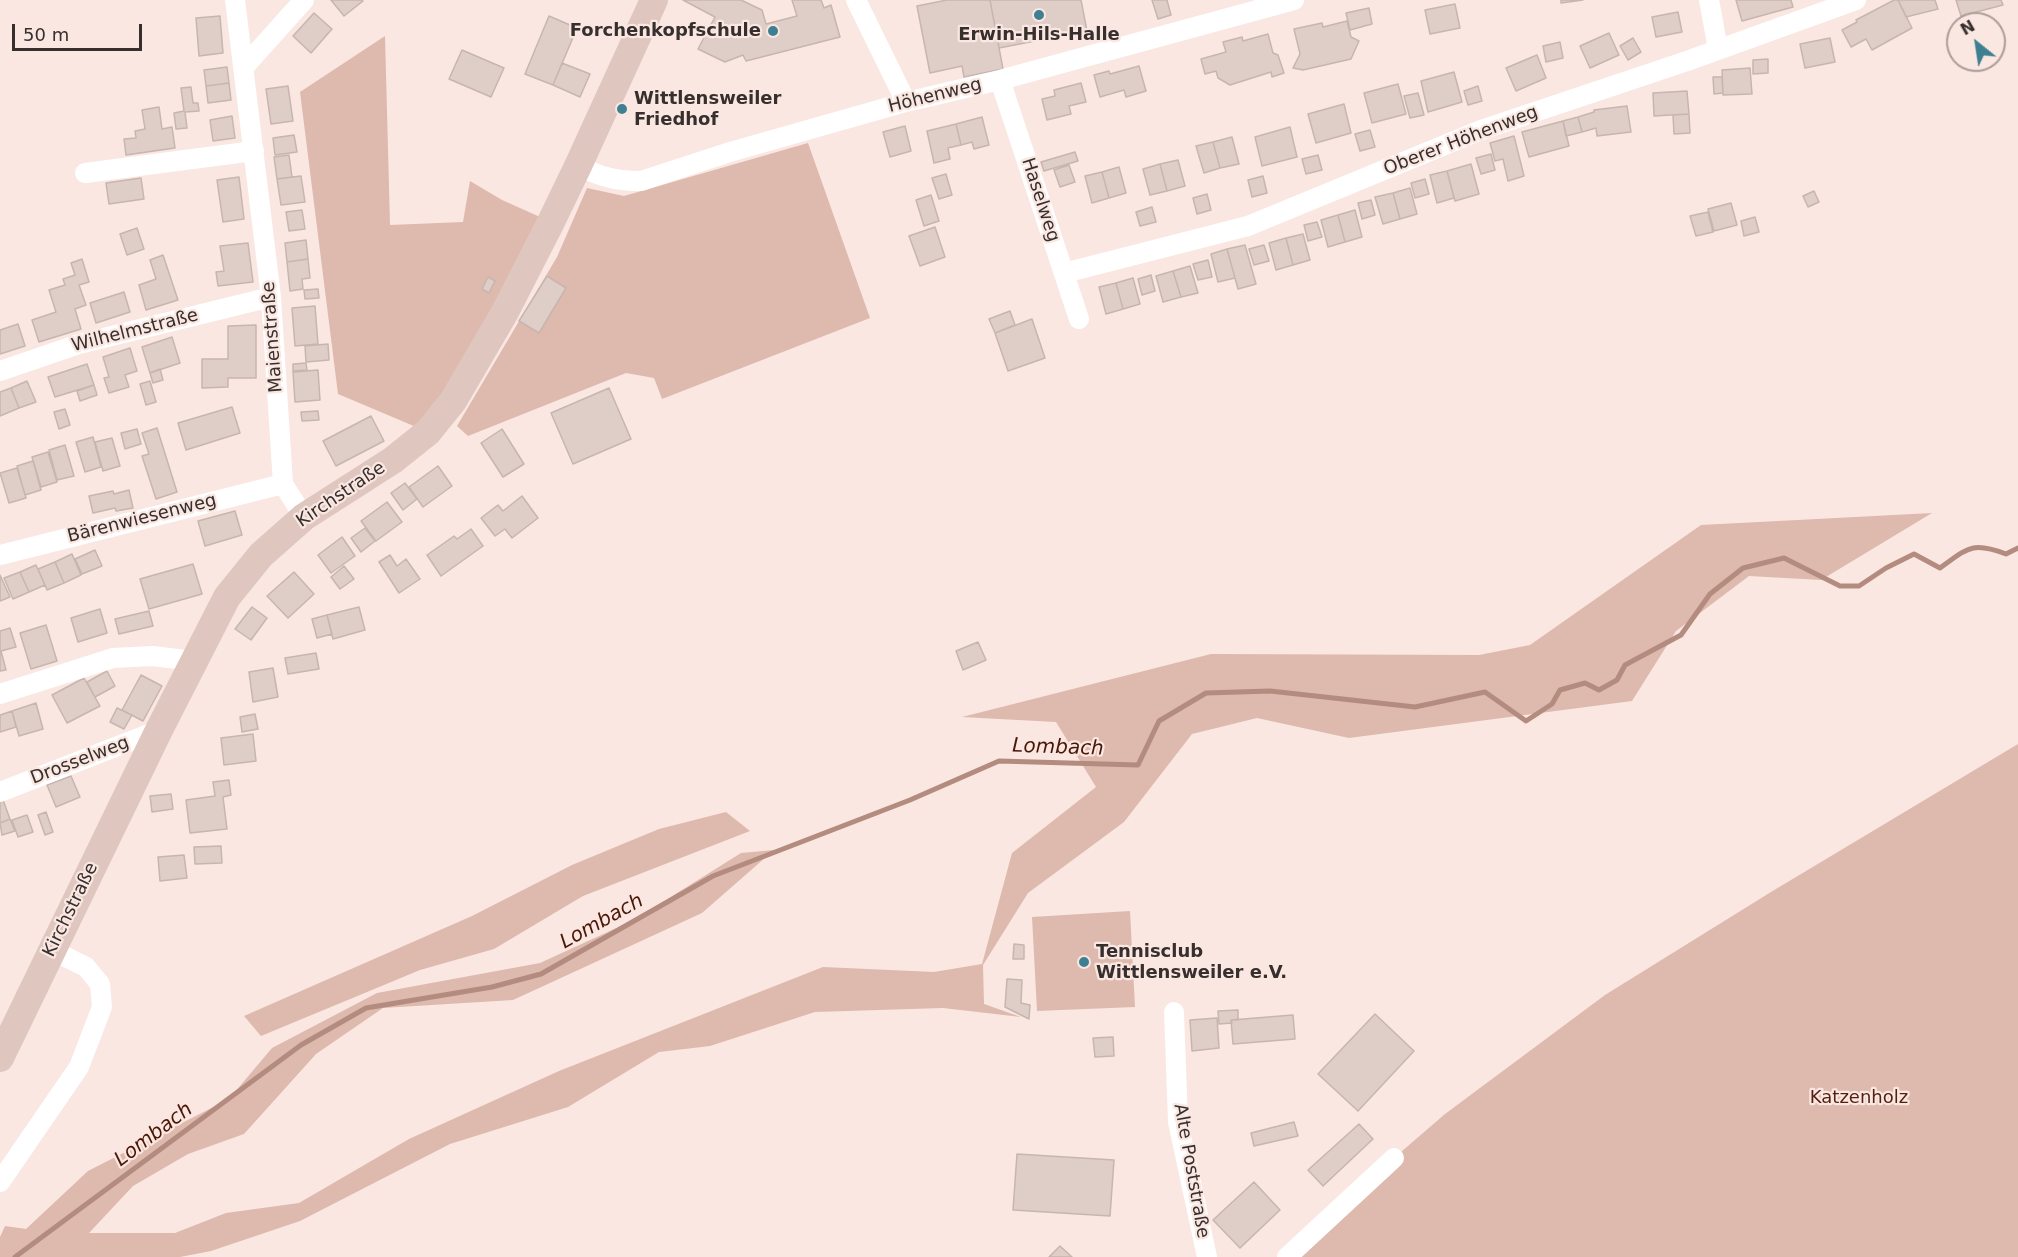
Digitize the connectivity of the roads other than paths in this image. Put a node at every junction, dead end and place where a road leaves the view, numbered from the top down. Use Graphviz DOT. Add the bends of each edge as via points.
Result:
graph roads {
  1 [pos="235,0"];
  2 [pos="304,0"];
  3 [pos="654,0"];
  4 [pos="856,0"];
  5 [pos="1294,0"];
  6 [pos="1709,0"];
  7 [pos="1856,0"];
  8 [pos="1718,49"];
  9 [pos="244,67"];
  10 [pos="1000,80"];
  11 [pos="906,102"];
  12 [pos="254,152"];
  13 [pos="578,166"];
  14 [pos="86,173"];
  15 [pos="1064,273"];
  16 [pos="271,297"];
  17 [pos="1079,319"];
  18 [pos="0,371"];
  19 [pos="283,484"];
  20 [pos="303,517"];
  21 [pos="0,555"];
  22 [pos="193,661"];
  23 [pos="0,694"];
  24 [pos="159,730"];
  25 [pos="0,792"];
  26 [pos="52,950"];
  27 [pos="1174,1012"];
  28 [pos="0,1058"];
  29 [pos="1394,1158"];
  30 [pos="0,1182"];
  31 [pos="1207,1257"];
  32 [pos="1287,1257"];
  1 -- 9 [label="street, Maienstraße"];
  2 -- 9 [label="street"];
  3 -- 13 [label="street, Kirchstraße"];
  4 -- 11 [label="street"];
  5 -- 10 [label="street, Höhenweg"];
  6 -- 8 [label="street"];
  7 -- 8 [label="street, Oberer Höhenweg"];
  8 -- 15 [label="street, Oberer Höhenweg" via="1481,130 1248,226"];
  9 -- 12 [label="street, Maienstraße"];
  10 -- 11 [label="street, Höhenweg"];
  10 -- 15 [label="street, Haselweg"];
  11 -- 13 [label="street, Höhenweg" via="641,181 598,176"];
  12 -- 14 [label="street"];
  12 -- 16 [label="street, Maienstraße"];
  13 -- 20 [label="street, Kirchstraße" via="505,312 453,401 428,432 393,460"];
  15 -- 17 [label="street, Haselweg"];
  16 -- 18 [label="street, Wilhelmstraße" via="79,344"];
  16 -- 19 [label="street, Maienstraße"];
  19 -- 20 [label="street, Maienstraße"];
  19 -- 21 [label="street, Bärenwiesenweg"];
  20 -- 22 [label="street, Kirchstraße" via="261,555 227,597"];
  22 -- 23 [label="street" via="153,656 113,658"];
  22 -- 24 [label="street, Kirchstraße"];
  24 -- 25 [label="street, Drosselweg"];
  24 -- 26 [label="street, Kirchstraße"];
  26 -- 28 [label="street, Kirchstraße"];
  26 -- 30 [label="street" via="86,967 100,984 102,1007 79,1067"];
  27 -- 31 [label="street, Alte Poststraße" via="1178,1122"];
  29 -- 32 [label="street"];
}
